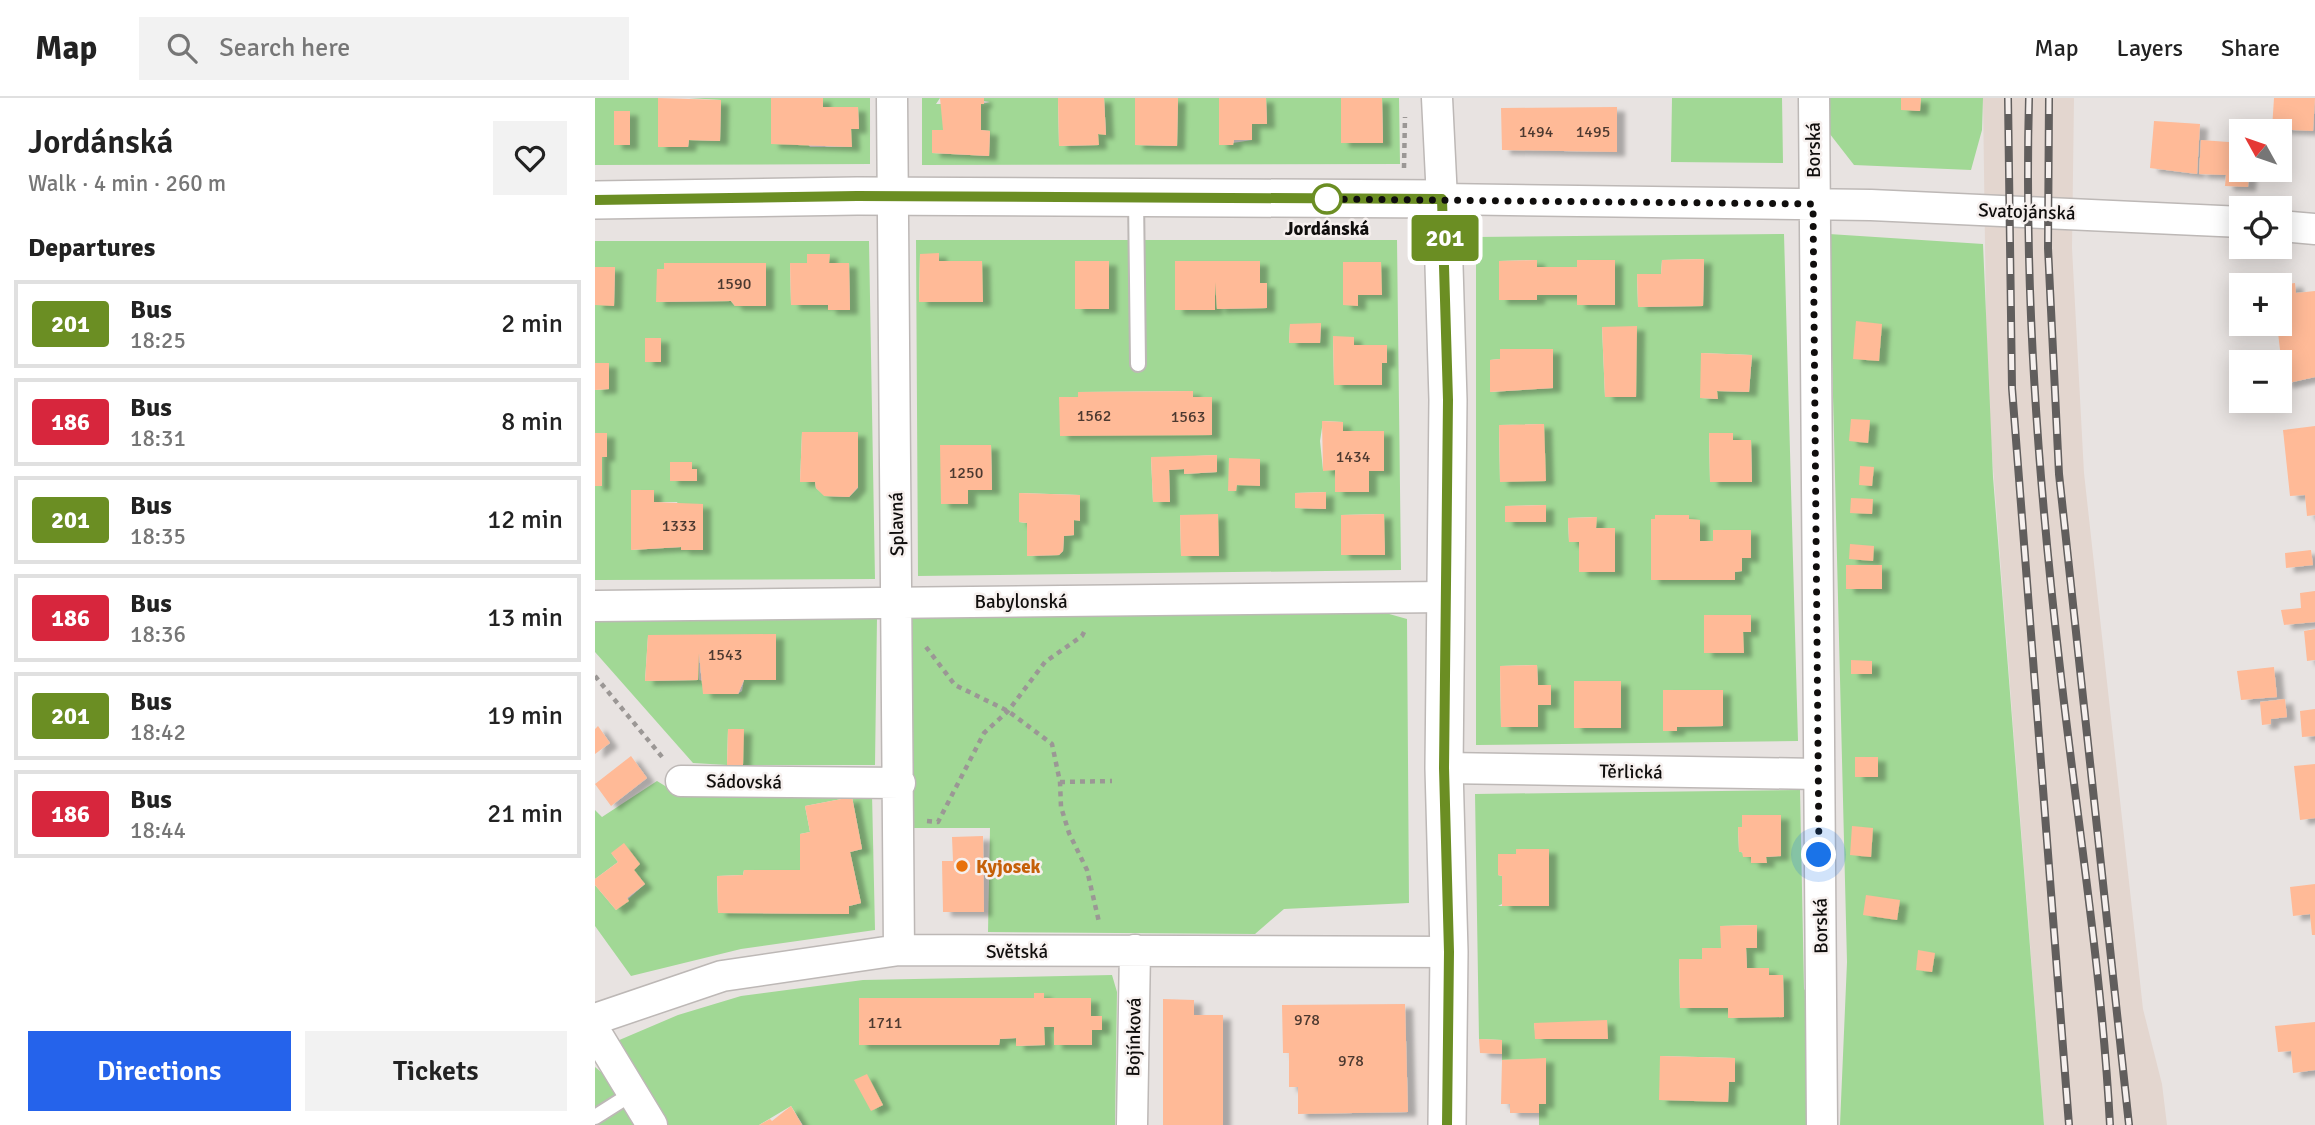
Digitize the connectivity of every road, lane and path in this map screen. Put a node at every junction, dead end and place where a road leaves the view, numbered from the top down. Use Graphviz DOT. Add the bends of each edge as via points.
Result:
graph roads {
  1 [pos="892,98"];
  2 [pos="1437,98"];
  3 [pos="1814,98"];
  4 [pos="1406,111"];
  5 [pos="892,196"];
  6 [pos="1136,197"];
  7 [pos="1442,199"];
  8 [pos="595,200"];
  9 [pos="1403,200"];
  10 [pos="1813,204"];
  11 [pos="2229,221"];
  12 [pos="2292,227"];
  13 [pos="2315,229"];
  14 [pos="1138,364"];
  15 [pos="1447,597"];
  16 [pos="897,601"];
  17 [pos="1099,601"];
  18 [pos="595,607"];
  19 [pos="595,677"];
  20 [pos="1008,711"];
  21 [pos="1444,768"];
  22 [pos="1818,774"];
  23 [pos="681,780"];
  24 [pos="1112,781"];
  25 [pos="1060,782"];
  26 [pos="900,783"];
  27 [pos="900,822"];
  28 [pos="899,950"];
  29 [pos="1135,950"];
  30 [pos="1103,951"];
  31 [pos="1449,952"];
  32 [pos="595,1019"];
  33 [pos="595,1031"];
  34 [pos="633,1093"];
  35 [pos="595,1117"];
  36 [pos="652,1125"];
  37 [pos="1132,1125"];
  38 [pos="1447,1125"];
  39 [pos="1822,1125"];
  1 -- 5 [label="street, Splavná"];
  2 -- 7 [label="street"];
  3 -- 10 [label="street, Borská"];
  4 -- 9 [label="path"];
  5 -- 6 [label="street"];
  5 -- 8 [label="street"];
  5 -- 16 [label="street, Splavná"];
  6 -- 9 [label="street"];
  6 -- 14 [label="lane"];
  7 -- 9 [label="street"];
  7 -- 10 [label="street, Svatojánská"];
  7 -- 15 [label="street"];
  10 -- 11 [label="street, Svatojánská"];
  10 -- 22 [label="street, Borská"];
  12 -- 13 [label="street"];
  15 -- 17 [label="street, Babylonská"];
  15 -- 21 [label="street"];
  16 -- 17 [label="street, Babylonská"];
  16 -- 18 [label="street, Babylonská"];
  16 -- 20 [label="path" via="906,621 955,685"];
  16 -- 26 [label="street, Splavná"];
  17 -- 20 [label="path" via="1082,636 1045,662"];
  19 -- 23 [label="path, Sádovská"];
  20 -- 25 [label="path" via="1052,744"];
  20 -- 27 [label="path" via="983,733 938,822"];
  21 -- 22 [label="street, Těrlická"];
  21 -- 31 [label="street"];
  22 -- 39 [label="street, Borská"];
  23 -- 26 [label="street, Sádovská"];
  24 -- 25 [label="path"];
  25 -- 30 [label="path" via="1061,807 1087,870"];
  26 -- 27 [label="street, Splavná"];
  27 -- 28 [label="street, Splavná"];
  28 -- 30 [label="street, Světská"];
  28 -- 32 [label="street, Světská" via="722,976"];
  29 -- 30 [label="street, Světská"];
  29 -- 31 [label="street, Světská"];
  29 -- 37 [label="street, Bojínková"];
  31 -- 38 [label="street"];
  33 -- 34 [label="street"];
  34 -- 35 [label="lane"];
  34 -- 36 [label="street"];
}
